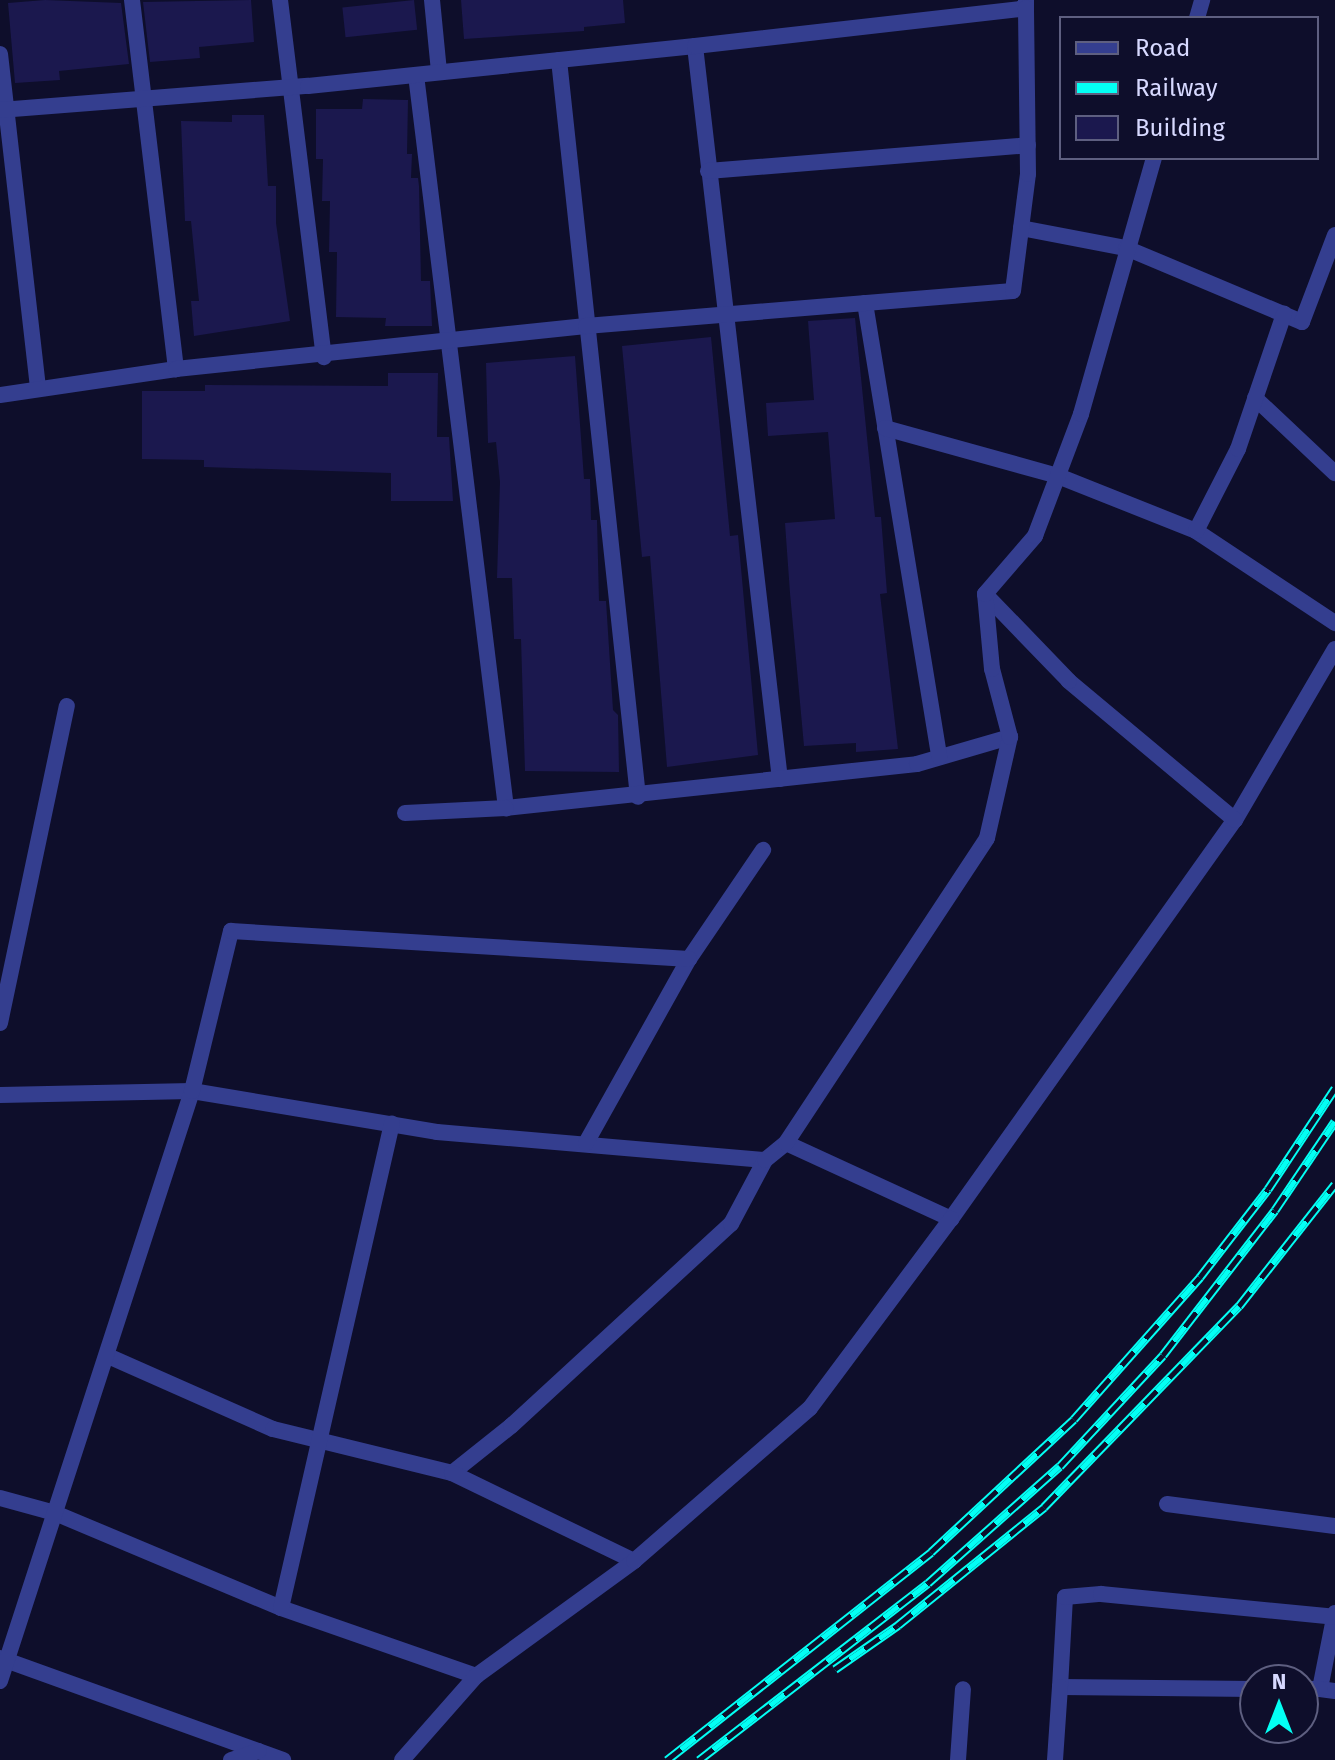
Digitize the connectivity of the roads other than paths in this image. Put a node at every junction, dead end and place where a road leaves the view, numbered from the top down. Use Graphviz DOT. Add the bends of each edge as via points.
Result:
graph roads {
  1 [pos="132,0"];
  2 [pos="280,0"];
  3 [pos="432,0"];
  4 [pos="1026,4"];
  5 [pos="695,46"];
  6 [pos="0,54"];
  7 [pos="559,60"];
  8 [pos="439,72"];
  9 [pos="416,75"];
  10 [pos="290,87"];
  11 [pos="140,99"];
  12 [pos="3,110"];
  13 [pos="1028,145"];
  14 [pos="1153,160"];
  15 [pos="708,171"];
  16 [pos="1021,228"];
  17 [pos="1335,235"];
  18 [pos="1126,248"];
  19 [pos="1329,266"];
  20 [pos="865,303"];
  21 [pos="1284,314"];
  22 [pos="723,315"];
  23 [pos="586,326"];
  24 [pos="447,343"];
  25 [pos="324,357"];
  26 [pos="176,369"];
  27 [pos="38,389"];
  28 [pos="0,395"];
  29 [pos="1255,398"];
  30 [pos="885,428"];
  31 [pos="1335,473"];
  32 [pos="1058,476"];
  33 [pos="1196,531"];
  34 [pos="985,594"];
  35 [pos="1335,623"];
  36 [pos="1335,649"];
  37 [pos="67,706"];
  38 [pos="1010,737"];
  39 [pos="939,757"];
  40 [pos="780,779"];
  41 [pos="638,797"];
  42 [pos="506,808"];
  43 [pos="405,813"];
  44 [pos="1235,820"];
  45 [pos="763,850"];
  46 [pos="689,959"];
  47 [pos="0,1023"];
  48 [pos="192,1091"];
  49 [pos="0,1095"];
  50 [pos="392,1124"];
  51 [pos="586,1143"];
  52 [pos="786,1143"];
  53 [pos="765,1160"];
  54 [pos="951,1219"];
  55 [pos="108,1356"];
  56 [pos="323,1441"];
  57 [pos="452,1473"];
  58 [pos="0,1498"];
  59 [pos="1167,1504"];
  60 [pos="55,1513"];
  61 [pos="1335,1526"];
  62 [pos="634,1561"];
  63 [pos="281,1608"];
  64 [pos="1335,1615"];
  65 [pos="3,1659"];
  66 [pos="476,1676"];
  67 [pos="0,1681"];
  68 [pos="1060,1687"];
  69 [pos="963,1689"];
  70 [pos="1239,1689"];
  71 [pos="1319,1690"];
  72 [pos="259,1751"];
  73 [pos="231,1760"];
  74 [pos="283,1760"];
  75 [pos="402,1760"];
  76 [pos="958,1760"];
  77 [pos="1055,1760"];
  1 -- 11 [label="street"];
  2 -- 10 [label="street"];
  3 -- 8 [label="street"];
  4 -- 5 [label="street"];
  4 -- 13 [label="street"];
  5 -- 7 [label="street"];
  5 -- 15 [label="street"];
  6 -- 12 [label="street"];
  7 -- 8 [label="street"];
  7 -- 23 [label="street"];
  8 -- 9 [label="street"];
  9 -- 10 [label="street"];
  9 -- 24 [label="street"];
  10 -- 11 [label="street"];
  10 -- 25 [label="street"];
  11 -- 12 [label="street"];
  11 -- 26 [label="street"];
  12 -- 27 [label="street"];
  13 -- 15 [label="street"];
  13 -- 16 [label="street"];
  14 -- 18 [label="street"];
  15 -- 22 [label="street"];
  16 -- 18 [label="street"];
  16 -- 20 [label="street" via="1013,291"];
  17 -- 19 [label="street"];
  18 -- 21 [label="street"];
  18 -- 32 [label="street" via="1081,414"];
  19 -- 21 [label="street" via="1302,322"];
  20 -- 22 [label="street"];
  20 -- 30 [label="street"];
  21 -- 29 [label="street"];
  22 -- 23 [label="street"];
  22 -- 40 [label="street"];
  23 -- 24 [label="street"];
  23 -- 41 [label="street"];
  24 -- 25 [label="street"];
  24 -- 42 [label="street"];
  25 -- 26 [label="street"];
  26 -- 27 [label="street"];
  27 -- 28 [label="street"];
  29 -- 31 [label="street"];
  29 -- 33 [label="street" via="1238,449"];
  30 -- 32 [label="street"];
  30 -- 39 [label="street"];
  32 -- 33 [label="street"];
  32 -- 34 [label="street" via="1035,536"];
  33 -- 35 [label="street"];
  34 -- 38 [label="street" via="992,669"];
  34 -- 44 [label="street" via="1069,681"];
  36 -- 44 [label="street"];
  37 -- 47 [label="street"];
  38 -- 39 [label="street"];
  38 -- 52 [label="street" via="987,838"];
  39 -- 40 [label="street"];
  40 -- 41 [label="street"];
  41 -- 42 [label="street"];
  42 -- 43 [label="street"];
  44 -- 54 [label="street"];
  45 -- 46 [label="street"];
  46 -- 48 [label="street" via="231,931"];
  46 -- 51 [label="street"];
  48 -- 49 [label="street"];
  48 -- 50 [label="street"];
  48 -- 55 [label="street"];
  50 -- 51 [label="street"];
  50 -- 56 [label="street"];
  51 -- 53 [label="street"];
  52 -- 53 [label="street"];
  52 -- 54 [label="street"];
  53 -- 57 [label="street" via="731,1224 511,1426"];
  54 -- 62 [label="street" via="810,1408"];
  55 -- 56 [label="street" via="273,1429"];
  55 -- 60 [label="street"];
  56 -- 57 [label="street"];
  56 -- 63 [label="street"];
  57 -- 62 [label="street"];
  58 -- 60 [label="street"];
  59 -- 61 [label="street"];
  60 -- 63 [label="street"];
  60 -- 65 [label="street"];
  62 -- 66 [label="street"];
  63 -- 66 [label="street"];
  64 -- 68 [label="street" via="1101,1594 1065,1597"];
  64 -- 71 [label="street"];
  65 -- 67 [label="street"];
  65 -- 72 [label="street"];
  66 -- 75 [label="street"];
  68 -- 70 [label="street"];
  68 -- 77 [label="street"];
  69 -- 76 [label="street"];
  72 -- 73 [label="street"];
  72 -- 74 [label="street"];
}
